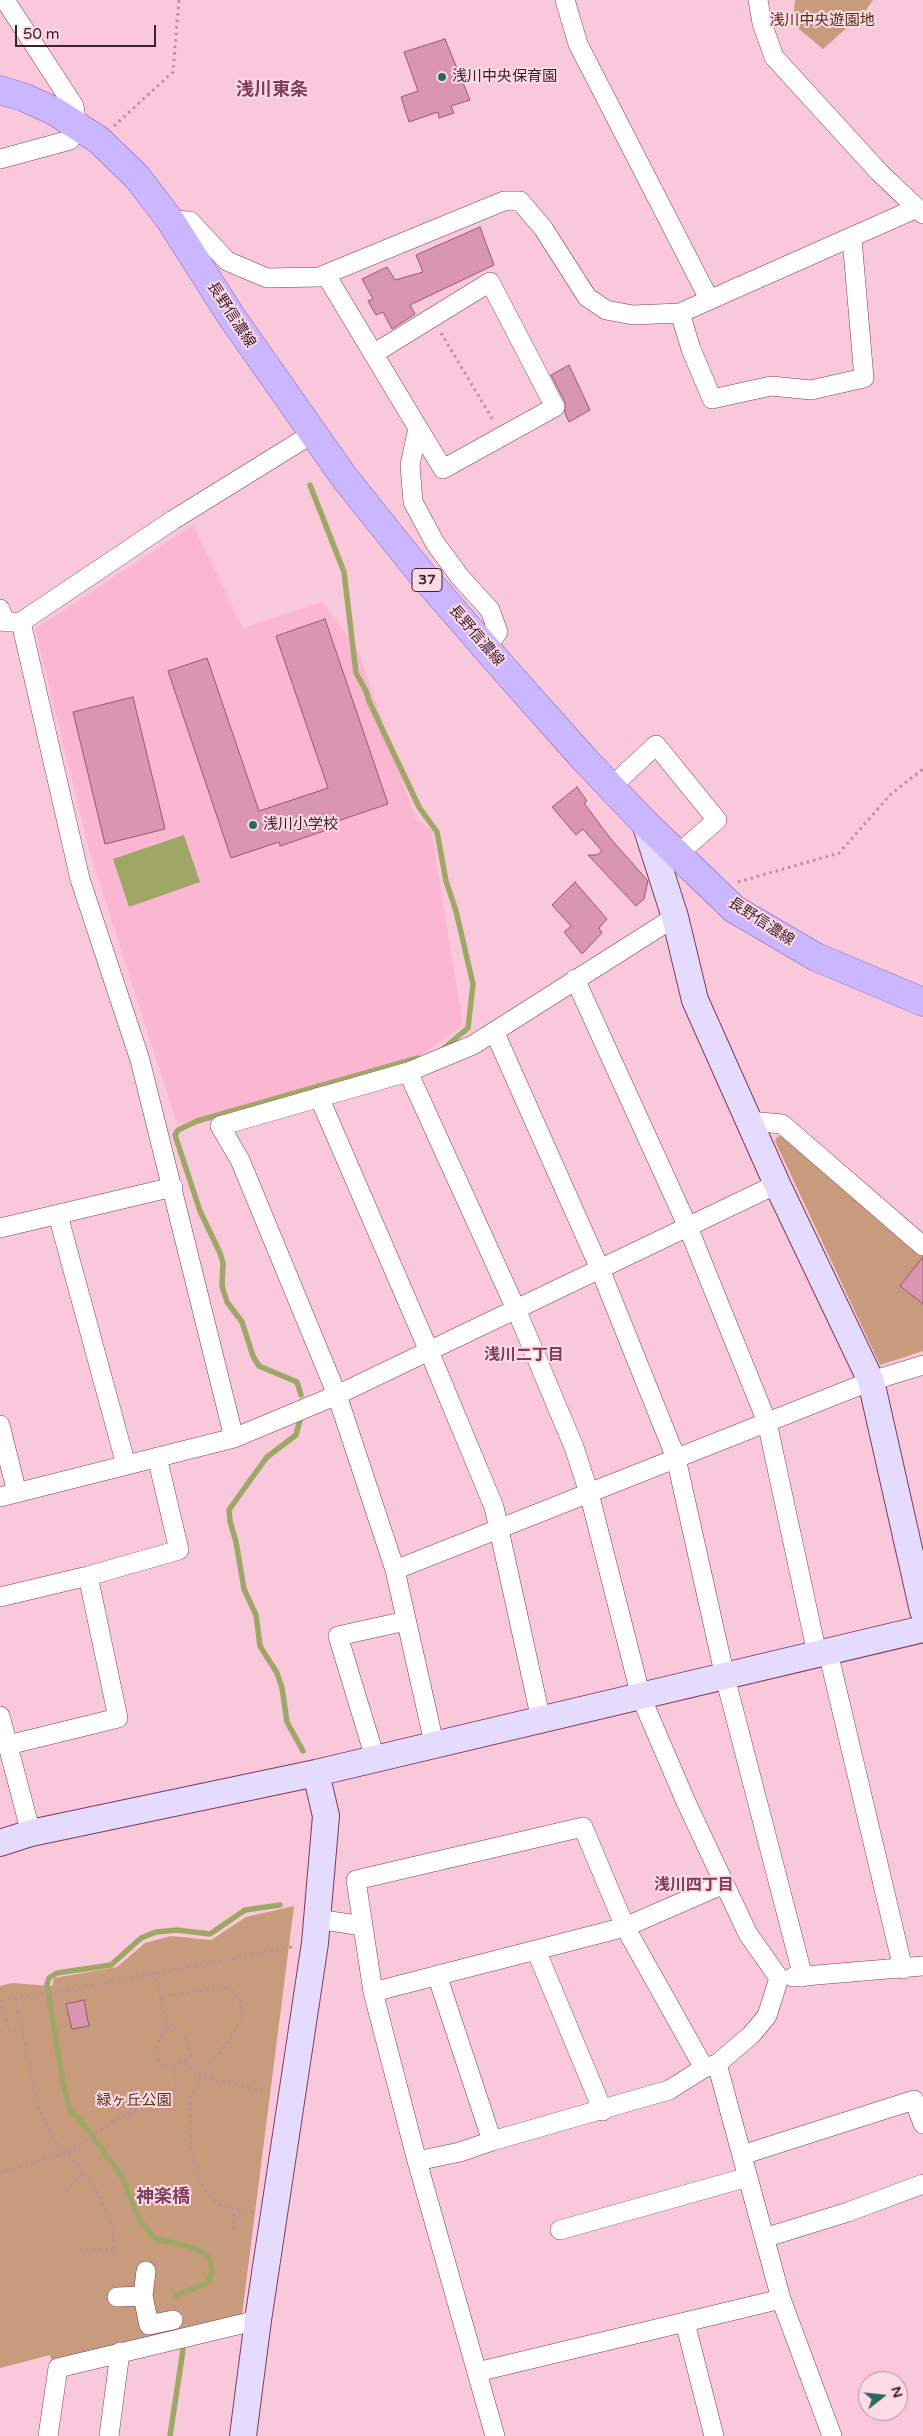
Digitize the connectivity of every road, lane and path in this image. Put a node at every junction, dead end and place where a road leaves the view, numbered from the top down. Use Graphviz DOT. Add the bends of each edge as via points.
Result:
graph roads {
  1 [pos="5,0"];
  2 [pos="179,0"];
  3 [pos="564,0"];
  4 [pos="758,0"];
  5 [pos="0,90"];
  6 [pos="88,133"];
  7 [pos="0,159"];
  8 [pos="920,211"];
  9 [pos="170,220"];
  10 [pos="852,239"];
  11 [pos="326,275"];
  12 [pos="709,299"];
  13 [pos="680,313"];
  14 [pos="431,318"];
  15 [pos="373,354"];
  16 [pos="418,428"];
  17 [pos="312,434"];
  18 [pos="502,436"];
  19 [pos="7,619"];
  20 [pos="486,648"];
  21 [pos="923,769"];
  22 [pos="611,787"];
  23 [pos="645,823"];
  24 [pos="678,854"];
  25 [pos="713,888"];
  26 [pos="676,917"];
  27 [pos="575,979"];
  28 [pos="923,1002"];
  29 [pos="495,1033"];
  30 [pos="408,1072"];
  31 [pos="319,1097"];
  32 [pos="749,1121"];
  33 [pos="777,1184"];
  34 [pos="173,1187"];
  35 [pos="58,1215"];
  36 [pos="688,1227"];
  37 [pos="0,1228"];
  38 [pos="923,1246"];
  39 [pos="600,1269"];
  40 [pos="516,1309"];
  41 [pos="429,1351"];
  42 [pos="923,1365"];
  43 [pos="871,1381"];
  44 [pos="337,1395"];
  45 [pos="767,1422"];
  46 [pos="0,1425"];
  47 [pos="234,1438"];
  48 [pos="157,1457"];
  49 [pos="676,1458"];
  50 [pos="126,1465"];
  51 [pos="589,1493"];
  52 [pos="8,1495"];
  53 [pos="497,1530"];
  54 [pos="395,1570"];
  55 [pos="88,1576"];
  56 [pos="0,1597"];
  57 [pos="923,1611"];
  58 [pos="406,1622"];
  59 [pos="923,1629"];
  60 [pos="822,1653"];
  61 [pos="725,1677"];
  62 [pos="641,1697"];
  63 [pos="0,1716"];
  64 [pos="541,1720"];
  65 [pos="434,1743"];
  66 [pos="8,1745"];
  67 [pos="375,1758"];
  68 [pos="316,1773"];
  69 [pos="31,1833"];
  70 [pos="0,1842"];
  71 [pos="724,1884"];
  72 [pos="363,1926"];
  73 [pos="625,1927"];
  74 [pos="316,1931"];
  75 [pos="536,1950"];
  76 [pos="923,1966"];
  77 [pos="903,1969"];
  78 [pos="155,1972"];
  79 [pos="438,1976"];
  80 [pos="804,1977"];
  81 [pos="779,1978"];
  82 [pos="373,1992"];
  83 [pos="160,1997"];
  84 [pos="8,1998"];
  85 [pos="15,1998"];
  86 [pos="0,2000"];
  87 [pos="167,2028"];
  88 [pos="22,2030"];
  89 [pos="183,2063"];
  90 [pos="175,2066"];
  91 [pos="711,2066"];
  92 [pos="202,2077"];
  93 [pos="292,2097"];
  94 [pos="603,2111"];
  95 [pos="923,2124"];
  96 [pos="492,2141"];
  97 [pos="67,2154"];
  98 [pos="742,2155"];
  99 [pos="417,2161"];
  100 [pos="0,2172"];
  101 [pos="84,2172"];
  102 [pos="748,2176"];
  103 [pos="923,2184"];
  104 [pos="66,2190"];
  105 [pos="234,2209"];
  106 [pos="274,2215"];
  107 [pos="233,2229"];
  108 [pos="560,2230"];
  109 [pos="764,2238"];
  110 [pos="114,2249"];
  111 [pos="79,2250"];
  112 [pos="115,2259"];
  113 [pos="146,2271"];
  114 [pos="144,2296"];
  115 [pos="117,2297"];
  116 [pos="781,2298"];
  117 [pos="173,2320"];
  118 [pos="258,2320"];
  119 [pos="685,2322"];
  120 [pos="120,2352"];
  121 [pos="478,2372"];
  122 [pos="48,2436"];
  123 [pos="109,2436"];
  124 [pos="243,2436"];
  125 [pos="496,2436"];
  126 [pos="714,2436"];
  127 [pos="832,2436"];
  1 -- 6 [label="street"];
  2 -- 6 [label="path" via="173,72"];
  3 -- 12 [label="street" via="578,44"];
  4 -- 8 [label="street" via="762,24 774,57 879,172"];
  5 -- 6 [label="main road, 長野信濃線 / 37" via="54,111"];
  6 -- 7 [label="street"];
  6 -- 9 [label="main road, 長野信濃線 / 37" via="137,177"];
  8 -- 10 [label="street"];
  9 -- 11 [label="street" via="190,221 227,261 267,278"];
  9 -- 17 [label="main road, 長野信濃線 / 37"];
  10 -- 12 [label="street"];
  10 -- 13 [label="street" via="864,378 811,390 771,386 712,399"];
  11 -- 13 [label="street" via="504,201 520,201 544,228 587,297 606,310 633,315"];
  11 -- 15 [label="street"];
  12 -- 13 [label="street"];
  14 -- 15 [label="street"];
  14 -- 18 [label="path"];
  14 -- 18 [label="street" via="490,282 555,407"];
  15 -- 16 [label="street"];
  16 -- 18 [label="street" via="443,469"];
  16 -- 20 [label="street" via="410,464 413,502 435,543 490,610 498,632"];
  17 -- 19 [label="street"];
  17 -- 20 [label="main road, 長野信濃線 / 37" via="420,572"];
  19 -- 34 [label="street" via="80,879 140,1060"];
  20 -- 22 [label="main road, 長野信濃線 / 37"];
  21 -- 25 [label="path" via="891,794 839,853"];
  22 -- 23 [label="main road, 長野信濃線 / 37"];
  22 -- 24 [label="street" via="656,745 717,820"];
  23 -- 24 [label="main road, 長野信濃線 / 37"];
  23 -- 26 [label="street"];
  24 -- 25 [label="main road, 長野信濃線 / 37"];
  25 -- 28 [label="main road, 長野信濃線 / 37" via="734,909 816,957"];
  26 -- 27 [label="street"];
  26 -- 32 [label="street" via="694,1000"];
  27 -- 29 [label="street"];
  27 -- 36 [label="street"];
  29 -- 30 [label="street"];
  29 -- 39 [label="street"];
  30 -- 31 [label="street"];
  30 -- 40 [label="street"];
  31 -- 41 [label="street"];
  31 -- 44 [label="street" via="220,1126 240,1160"];
  32 -- 33 [label="street"];
  32 -- 38 [label="street" via="782,1124"];
  33 -- 36 [label="street"];
  33 -- 43 [label="street"];
  34 -- 35 [label="street"];
  34 -- 47 [label="street"];
  35 -- 37 [label="street"];
  35 -- 50 [label="street"];
  36 -- 39 [label="street"];
  36 -- 45 [label="street"];
  39 -- 40 [label="street"];
  39 -- 49 [label="street"];
  40 -- 41 [label="street"];
  40 -- 51 [label="street" via="574,1447"];
  41 -- 44 [label="street"];
  41 -- 53 [label="street" via="494,1507"];
  42 -- 43 [label="street"];
  43 -- 45 [label="street"];
  43 -- 57 [label="street"];
  44 -- 47 [label="street"];
  44 -- 54 [label="street"];
  45 -- 49 [label="street"];
  45 -- 60 [label="street"];
  46 -- 52 [label="street"];
  47 -- 48 [label="street"];
  48 -- 50 [label="street"];
  48 -- 55 [label="street" via="179,1550"];
  49 -- 51 [label="street"];
  49 -- 61 [label="street"];
  50 -- 52 [label="street"];
  51 -- 53 [label="street"];
  51 -- 62 [label="street"];
  53 -- 54 [label="street"];
  53 -- 64 [label="street"];
  54 -- 58 [label="street"];
  55 -- 56 [label="street"];
  55 -- 66 [label="street" via="118,1718"];
  58 -- 65 [label="street"];
  58 -- 67 [label="street" via="338,1636"];
  59 -- 60 [label="street"];
  60 -- 61 [label="street"];
  60 -- 77 [label="street"];
  61 -- 62 [label="street"];
  61 -- 80 [label="street"];
  62 -- 64 [label="street"];
  62 -- 71 [label="street"];
  63 -- 66 [label="street"];
  64 -- 65 [label="street"];
  65 -- 67 [label="street"];
  66 -- 69 [label="street"];
  67 -- 68 [label="street"];
  68 -- 69 [label="street"];
  68 -- 74 [label="street" via="326,1816"];
  69 -- 70 [label="street"];
  71 -- 73 [label="street"];
  71 -- 81 [label="street" via="748,1934"];
  72 -- 73 [label="street" via="356,1880 584,1827"];
  72 -- 74 [label="street"];
  72 -- 82 [label="street"];
  73 -- 75 [label="street"];
  73 -- 91 [label="street"];
  74 -- 78 [label="path"];
  74 -- 93 [label="street"];
  75 -- 79 [label="street"];
  75 -- 94 [label="street"];
  76 -- 77 [label="street"];
  77 -- 80 [label="street"];
  78 -- 83 [label="path"];
  78 -- 85 [label="path"];
  79 -- 82 [label="street"];
  79 -- 96 [label="street"];
  80 -- 81 [label="street"];
  81 -- 91 [label="street" via="767,2016 751,2035"];
  82 -- 99 [label="street"];
  83 -- 87 [label="path"];
  83 -- 92 [label="path" via="220,1987 232,1990 240,2002 242,2017"];
  84 -- 85 [label="path"];
  85 -- 88 [label="path"];
  86 -- 88 [label="path" via="9,2032"];
  87 -- 89 [label="path" via="178,2029 185,2037 191,2056"];
  87 -- 90 [label="path" via="159,2038 156,2050 164,2066"];
  88 -- 97 [label="path" via="39,2110 54,2139"];
  89 -- 90 [label="path"];
  89 -- 92 [label="path"];
  90 -- 97 [label="path" via="176,2089 95,2132"];
  91 -- 94 [label="street" via="668,2090"];
  91 -- 98 [label="street"];
  92 -- 93 [label="path"];
  92 -- 105 [label="path" via="190,2097 191,2148 196,2173 207,2193 222,2208"];
  93 -- 106 [label="street"];
  94 -- 96 [label="street"];
  95 -- 98 [label="street" via="914,2100"];
  96 -- 99 [label="street"];
  97 -- 100 [label="path"];
  97 -- 101 [label="path"];
  98 -- 102 [label="street"];
  99 -- 121 [label="street"];
  101 -- 104 [label="path"];
  101 -- 110 [label="path" via="98,2192 112,2227"];
  102 -- 108 [label="street"];
  102 -- 109 [label="street"];
  103 -- 109 [label="street"];
  105 -- 106 [label="path"];
  105 -- 107 [label="path"];
  106 -- 118 [label="street"];
  109 -- 116 [label="street"];
  110 -- 111 [label="path"];
  110 -- 112 [label="path"];
  113 -- 114 [label="street"];
  114 -- 115 [label="street"];
  114 -- 117 [label="street" via="148,2325"];
  116 -- 119 [label="street"];
  116 -- 127 [label="street"];
  118 -- 120 [label="street"];
  118 -- 124 [label="street"];
  119 -- 121 [label="street"];
  119 -- 126 [label="street"];
  120 -- 122 [label="street" via="58,2368"];
  120 -- 123 [label="street"];
  121 -- 125 [label="street"];
}
